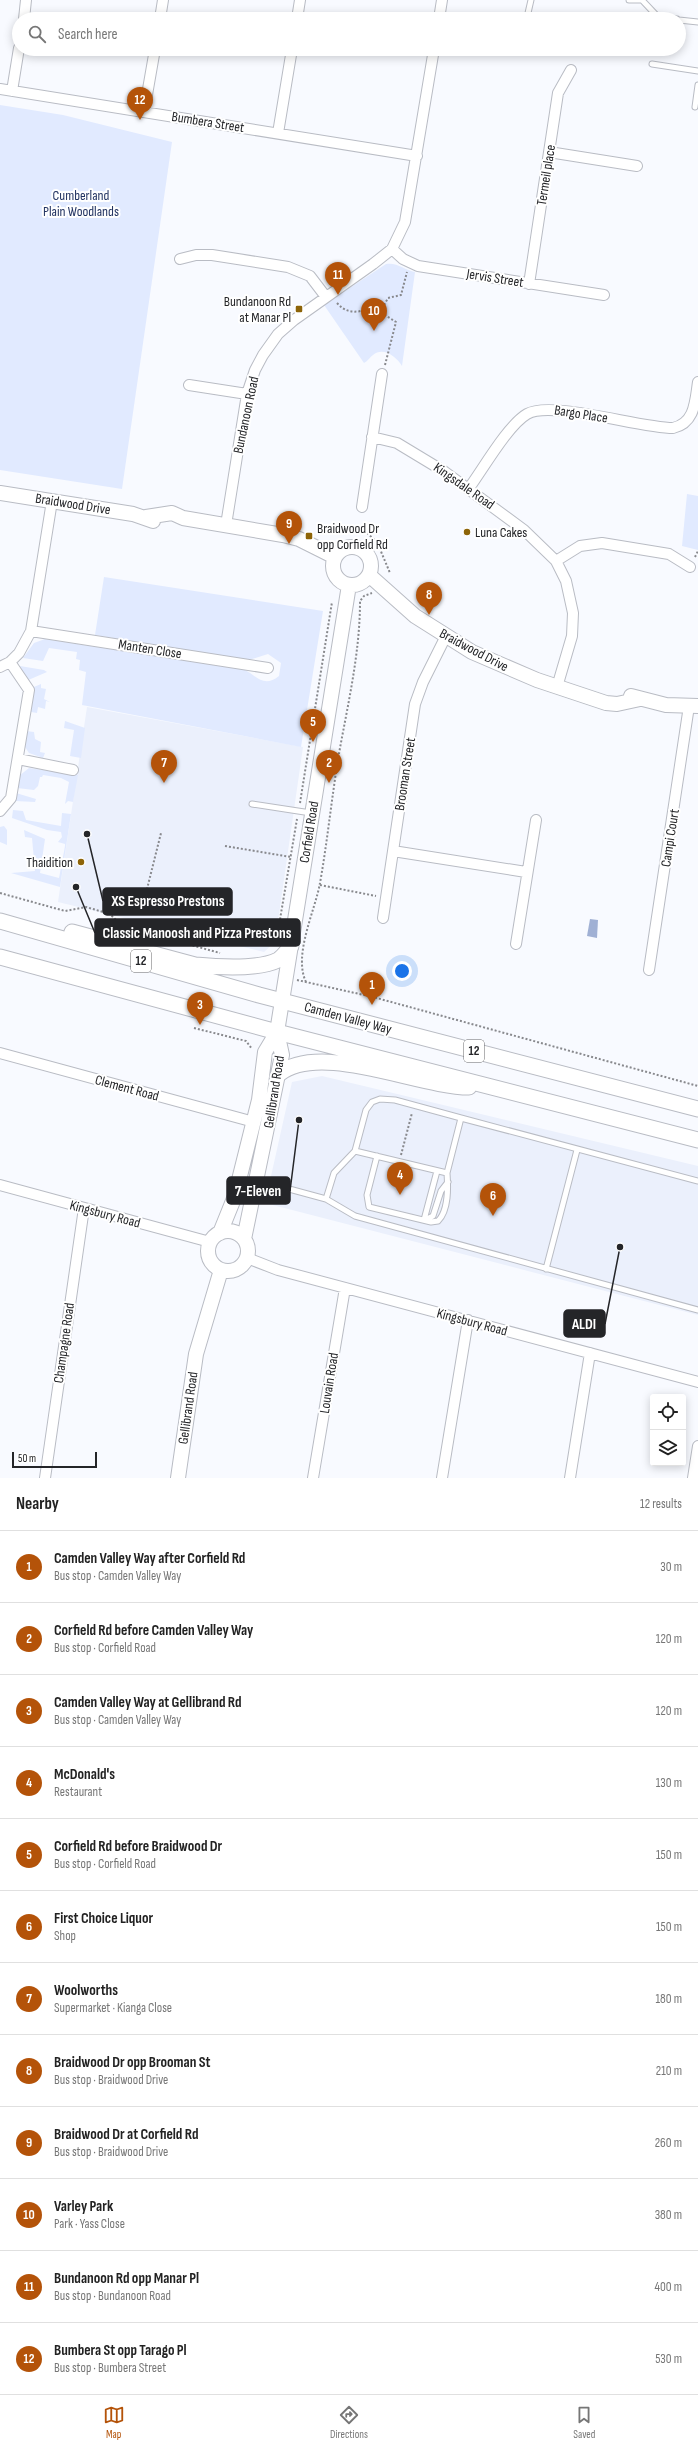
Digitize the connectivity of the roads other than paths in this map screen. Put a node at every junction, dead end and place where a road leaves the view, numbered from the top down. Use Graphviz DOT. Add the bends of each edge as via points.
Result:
graph roads {
  1 [pos="26,0"];
  2 [pos="163,0"];
  3 [pos="300,0"];
  4 [pos="442,0"];
  5 [pos="531,0"];
  6 [pos="629,0"];
  7 [pos="642,0"];
  8 [pos="25,12"];
  9 [pos="161,12"];
  10 [pos="298,12"];
  11 [pos="439,12"];
  12 [pos="528,12"];
  13 [pos="653,12"];
  14 [pos="686,20"];
  15 [pos="698,22"];
  16 [pos="18,56"];
  17 [pos="154,56"];
  18 [pos="291,56"];
  19 [pos="433,56"];
  20 [pos="652,64"];
  21 [pos="571,70"];
  22 [pos="698,71"];
  23 [pos="698,85"];
  24 [pos="0,89"];
  25 [pos="12,91"];
  26 [pos="695,107"];
  27 [pos="144,112"];
  28 [pos="278,134"];
  29 [pos="549,152"];
  30 [pos="417,156"];
  31 [pos="637,166"];
  32 [pos="392,249"];
  33 [pos="180,258"];
  34 [pos="529,284"];
  35 [pos="604,295"];
  36 [pos="328,296"];
  37 [pos="382,374"];
  38 [pos="698,382"];
  39 [pos="189,384"];
  40 [pos="247,394"];
  41 [pos="372,437"];
  42 [pos="469,488"];
  43 [pos="0,493"];
  44 [pos="52,501"];
  45 [pos="362,507"];
  46 [pos="226,525"];
  47 [pos="335,557"];
  48 [pos="556,561"];
  49 [pos="690,567"];
  50 [pos="369,575"];
  51 [pos="349,585"];
  52 [pos="31,631"];
  53 [pos="446,636"];
  54 [pos="10,662"];
  55 [pos="0,667"];
  56 [pos="268,668"];
  57 [pos="558,687"];
  58 [pos="693,706"];
  59 [pos="18,759"];
  60 [pos="73,770"];
  61 [pos="252,804"];
  62 [pos="0,811"];
  63 [pos="305,812"];
  64 [pos="536,820"];
  65 [pos="393,851"];
  66 [pos="526,872"];
  67 [pos="0,918"];
  68 [pos="383,918"];
  69 [pos="0,921"];
  70 [pos="516,944"];
  71 [pos="291,946"];
  72 [pos="0,957"];
  73 [pos="649,970"];
  74 [pos="282,1001"];
  75 [pos="278,1032"];
  76 [pos="0,1053"];
  77 [pos="279,1074"];
  78 [pos="492,1087"];
  79 [pos="698,1109"];
  80 [pos="461,1118"];
  81 [pos="254,1122"];
  82 [pos="698,1140"];
  83 [pos="577,1150"];
  84 [pos="355,1151"];
  85 [pos="377,1156"];
  86 [pos="437,1171"];
  87 [pos="447,1173"];
  88 [pos="256,1180"];
  89 [pos="698,1181"];
  90 [pos="0,1185"];
  91 [pos="326,1199"];
  92 [pos="84,1208"];
  93 [pos="424,1220"];
  94 [pos="215,1238"];
  95 [pos="244,1239"];
  96 [pos="247,1258"];
  97 [pos="546,1269"];
  98 [pos="221,1270"];
  99 [pos="344,1288"];
  100 [pos="698,1310"];
  101 [pos="468,1320"];
  102 [pos="590,1353"];
  103 [pos="698,1382"];
  104 [pos="698,1446"];
  105 [pos="45,1478"];
  106 [pos="178,1478"];
  107 [pos="313,1478"];
  108 [pos="442,1478"];
  109 [pos="570,1478"];
  110 [pos="693,1478"];
  1 -- 8 [label="street"];
  2 -- 9 [label="street"];
  3 -- 10 [label="street"];
  4 -- 11 [label="street"];
  5 -- 12 [label="lane"];
  6 -- 7 [label="lane"];
  7 -- 13 [label="lane"];
  14 -- 15 [label="lane"];
  16 -- 25 [label="street"];
  17 -- 27 [label="street"];
  18 -- 28 [label="street"];
  19 -- 30 [label="street, Bundanoon Road"];
  20 -- 22 [label="lane"];
  21 -- 29 [label="street, Termeil place" via="558,93"];
  23 -- 26 [label="lane"];
  24 -- 25 [label="street, Bumbera Street"];
  25 -- 27 [label="street, Bumbera Street"];
  27 -- 28 [label="street, Bumbera Street"];
  28 -- 30 [label="street, Bumbera Street"];
  29 -- 31 [label="street"];
  29 -- 34 [label="street, Termeil place"];
  30 -- 32 [label="street, Bundanoon Road" via="408,216"];
  32 -- 34 [label="street, Jervis Street" via="408,262 418,266"];
  32 -- 36 [label="street, Bundanoon Road"];
  33 -- 36 [label="street" via="212,255 288,267 310,276"];
  34 -- 35 [label="street, Jervis Street"];
  36 -- 40 [label="street, Bundanoon Road" via="294,320 273,340 255,370"];
  37 -- 41 [label="street"];
  38 -- 42 [label="street, Bargo Place" via="690,416 683,424 673,428 551,410 533,411 516,423"];
  39 -- 40 [label="street"];
  40 -- 46 [label="street, Bundanoon Road"];
  41 -- 42 [label="street, Kingsdale Road" via="397,443"];
  41 -- 45 [label="street"];
  42 -- 48 [label="street, Kingsdale Road" via="524,530"];
  43 -- 44 [label="street, Braidwood Drive"];
  44 -- 46 [label="street, Braidwood Drive" via="146,517 154,522 183,518"];
  44 -- 52 [label="street"];
  46 -- 47 [label="street, Braidwood Drive" via="299,539"];
  47 -- 50 [label="street" via="345,548 358,548 368,556"];
  47 -- 51 [label="street" via="332,569 334,575"];
  48 -- 49 [label="street" via="580,546 602,543 669,554"];
  48 -- 57 [label="street, Kingsdale Road" via="566,581 573,613 572,636"];
  50 -- 51 [label="street" via="360,583"];
  50 -- 53 [label="street, Braidwood Drive" via="416,616"];
  51 -- 63 [label="street, Corfield Road"];
  52 -- 54 [label="street" via="23,648"];
  52 -- 56 [label="street, Manten Close"];
  53 -- 57 [label="street, Braidwood Drive" via="500,665"];
  53 -- 65 [label="street, Brooman Street" via="423,682 416,704"];
  54 -- 55 [label="street"];
  54 -- 59 [label="street" via="29,690"];
  57 -- 58 [label="street, Braidwood Drive" via="606,703 640,700"];
  58 -- 73 [label="street, Campi Court" via="687,728"];
  59 -- 60 [label="street"];
  59 -- 62 [label="street" via="11,798"];
  61 -- 63 [label="lane"];
  63 -- 71 [label="street, Corfield Road"];
  64 -- 66 [label="street"];
  65 -- 66 [label="street"];
  65 -- 68 [label="street, Brooman Street"];
  66 -- 70 [label="street"];
  67 -- 71 [label="main road" via="91,936 196,965 216,967 265,964 278,960"];
  69 -- 74 [label="main road, Camden Valley Way / 12"];
  71 -- 74 [label="street, Corfield Road"];
  72 -- 75 [label="main road, 12"];
  74 -- 75 [label="street, Corfield Road"];
  74 -- 79 [label="main road, Camden Valley Way / 12"];
  75 -- 77 [label="street, Gellibrand Road" via="282,1055"];
  75 -- 78 [label="main road, 12"];
  75 -- 81 [label="street, Gellibrand Road" via="266,1052"];
  76 -- 81 [label="street, Clement Road"];
  77 -- 78 [label="main road" via="286,1068 297,1066 350,1064 449,1087"];
  77 -- 88 [label="street, Gellibrand Road"];
  78 -- 82 [label="main road, 12"];
  80 -- 83 [label="lane"];
  80 -- 84 [label="lane" via="380,1099 372,1102 366,1110"];
  80 -- 87 [label="lane"];
  81 -- 94 [label="street, Gellibrand Road" via="235,1196"];
  83 -- 89 [label="lane"];
  83 -- 97 [label="lane"];
  84 -- 85 [label="lane"];
  84 -- 91 [label="lane" via="334,1173"];
  85 -- 86 [label="lane"];
  85 -- 93 [label="lane" via="366,1199 369,1207"];
  86 -- 87 [label="lane"];
  86 -- 93 [label="lane"];
  87 -- 93 [label="lane" via="448,1193 440,1219 435,1222"];
  88 -- 91 [label="lane"];
  88 -- 95 [label="street, Gellibrand Road"];
  90 -- 92 [label="street, Kingsbury Road"];
  91 -- 97 [label="lane" via="355,1216"];
  92 -- 94 [label="street, Kingsbury Road"];
  92 -- 105 [label="street, Champagne Road"];
  94 -- 95 [label="street" via="234,1232"];
  94 -- 98 [label="street" via="208,1256"];
  95 -- 96 [label="street" via="248,1251"];
  96 -- 98 [label="street" via="234,1271"];
  96 -- 99 [label="street, Kingsbury Road" via="278,1270"];
  97 -- 100 [label="lane"];
  98 -- 106 [label="street, Gellibrand Road" via="196,1354"];
  99 -- 101 [label="street, Kingsbury Road"];
  99 -- 107 [label="street, Louvain Road"];
  101 -- 102 [label="street, Kingsbury Road"];
  101 -- 108 [label="street"];
  102 -- 103 [label="street, Kingsbury Road"];
  102 -- 109 [label="street"];
  104 -- 110 [label="street"];
}
